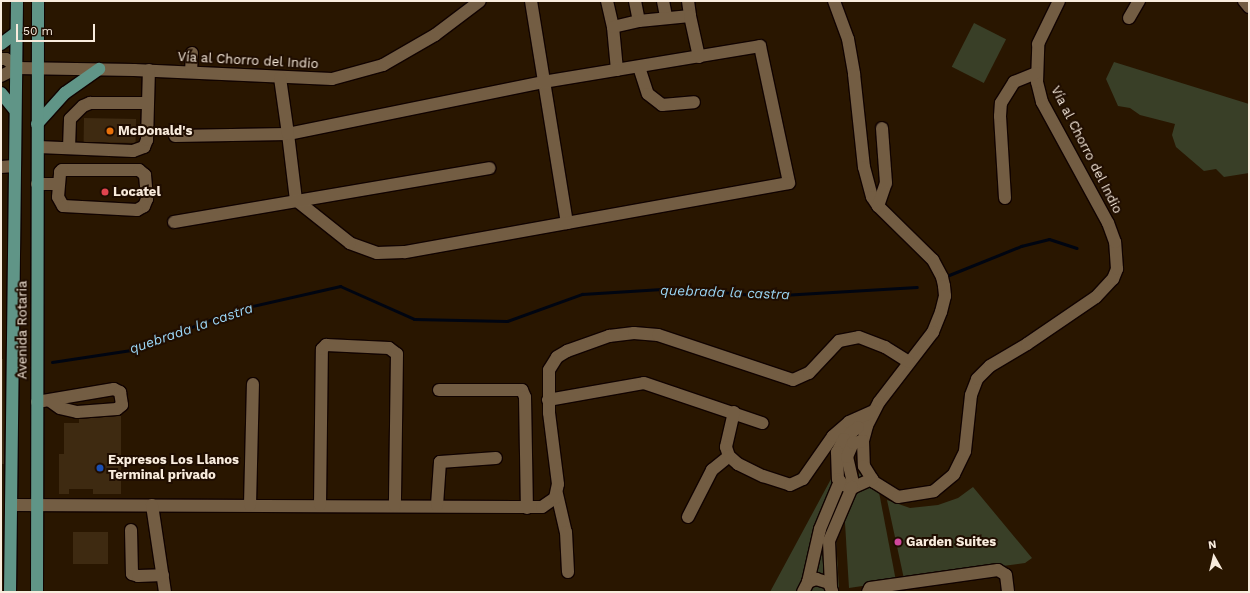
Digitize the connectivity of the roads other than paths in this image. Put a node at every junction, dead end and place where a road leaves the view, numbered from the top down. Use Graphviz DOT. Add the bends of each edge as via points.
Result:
graph roads {
  1 [pos="17,1"];
  2 [pos="38,1"];
  3 [pos="480,1"];
  4 [pos="531,1"];
  5 [pos="607,1"];
  6 [pos="635,1"];
  7 [pos="663,1"];
  8 [pos="688,1"];
  9 [pos="834,1"];
  10 [pos="1059,1"];
  11 [pos="1139,1"];
  12 [pos="1244,1"];
  13 [pos="1249,7"];
  14 [pos="690,16"];
  15 [pos="666,17"];
  16 [pos="1130,18"];
  17 [pos="639,21"];
  18 [pos="613,27"];
  19 [pos="17,32"];
  20 [pos="1,44"];
  21 [pos="192,53"];
  22 [pos="699,56"];
  23 [pos="1,59"];
  24 [pos="639,66"];
  25 [pos="17,68"];
  26 [pos="38,69"];
  27 [pos="99,69"];
  28 [pos="149,70"];
  29 [pos="617,70"];
  30 [pos="191,72"];
  31 [pos="1036,73"];
  32 [pos="1,76"];
  33 [pos="280,78"];
  34 [pos="544,82"];
  35 [pos="1,93"];
  36 [pos="694,102"];
  37 [pos="147,103"];
  38 [pos="15,110"];
  39 [pos="37,124"];
  40 [pos="882,128"];
  41 [pos="288,134"];
  42 [pos="175,136"];
  43 [pos="38,148"];
  44 [pos="69,148"];
  45 [pos="14,166"];
  46 [pos="1,167"];
  47 [pos="489,168"];
  48 [pos="37,184"];
  49 [pos="58,184"];
  50 [pos="1005,198"];
  51 [pos="296,200"];
  52 [pos="878,206"];
  53 [pos="174,222"];
  54 [pos="567,223"];
  55 [pos="909,362"];
  56 [pos="253,384"];
  57 [pos="439,390"];
  58 [pos="548,400"];
  59 [pos="50,401"];
  60 [pos="37,402"];
  61 [pos="874,411"];
  62 [pos="734,412"];
  63 [pos="762,423"];
  64 [pos="867,426"];
  65 [pos="863,441"];
  66 [pos="729,456"];
  67 [pos="496,458"];
  68 [pos="872,479"];
  69 [pos="840,481"];
  70 [pos="853,487"];
  71 [pos="557,494"];
  72 [pos="11,504"];
  73 [pos="37,504"];
  74 [pos="152,505"];
  75 [pos="250,505"];
  76 [pos="320,505"];
  77 [pos="395,506"];
  78 [pos="437,506"];
  79 [pos="527,508"];
  80 [pos="688,517"];
  81 [pos="131,530"];
  82 [pos="568,572"];
  83 [pos="163,575"];
  84 [pos="806,587"];
  85 [pos="914,587"];
  86 [pos="832,589"];
  87 [pos="10,592"];
  88 [pos="37,592"];
  89 [pos="166,592"];
  90 [pos="868,592"];
  91 [pos="1008,592"];
  1 -- 19 [label="main road, Avenida Rotaria"];
  2 -- 26 [label="main road, Avenida Rotaria"];
  3 -- 33 [label="street, Vía al Chorro del Indio" via="435,35 383,66 332,79"];
  4 -- 34 [label="street"];
  5 -- 18 [label="street"];
  6 -- 17 [label="street"];
  7 -- 15 [label="street"];
  8 -- 14 [label="street"];
  9 -- 52 [label="street" via="848,39 864,167"];
  10 -- 31 [label="street, Vía al Chorro del Indio" via="1038,44"];
  11 -- 16 [label="street"];
  12 -- 13 [label="street"];
  14 -- 15 [label="street"];
  14 -- 22 [label="street"];
  15 -- 17 [label="street"];
  17 -- 18 [label="street"];
  18 -- 29 [label="street"];
  19 -- 20 [label="main road"];
  19 -- 25 [label="main road, Avenida Rotaria"];
  21 -- 30 [label="street"];
  22 -- 24 [label="street"];
  22 -- 54 [label="street" via="760,46 789,183"];
  23 -- 25 [label="street" via="6,59"];
  24 -- 29 [label="street"];
  24 -- 36 [label="street" via="648,94 662,105"];
  25 -- 26 [label="street, Vía al Chorro del Indio"];
  25 -- 32 [label="street"];
  25 -- 38 [label="main road, Avenida Rotaria"];
  26 -- 27 [label="street, Vía al Chorro del Indio"];
  26 -- 39 [label="main road, Avenida Rotaria"];
  27 -- 28 [label="street, Vía al Chorro del Indio"];
  27 -- 39 [label="main road" via="65,93"];
  28 -- 30 [label="street, Vía al Chorro del Indio"];
  28 -- 37 [label="street"];
  29 -- 34 [label="street"];
  30 -- 33 [label="street, Vía al Chorro del Indio"];
  31 -- 50 [label="street" via="1014,82 1002,103 1000,116"];
  31 -- 68 [label="street, Vía al Chorro del Indio" via="1042,102 1108,222 1118,259 1115,274 1096,297 990,366 977,379 971,395 965,451 960,464 945,483 934,491 898,497"];
  33 -- 41 [label="street"];
  34 -- 41 [label="street"];
  34 -- 54 [label="street"];
  35 -- 38 [label="main road"];
  37 -- 44 [label="street" via="90,103 83,106 70,118"];
  37 -- 44 [label="street" via="147,140 140,150"];
  38 -- 45 [label="main road, Avenida Rotaria"];
  39 -- 43 [label="main road, Avenida Rotaria"];
  40 -- 52 [label="street" via="886,183"];
  41 -- 42 [label="street"];
  41 -- 51 [label="street"];
  43 -- 44 [label="street"];
  43 -- 48 [label="main road, Avenida Rotaria"];
  45 -- 46 [label="street"];
  45 -- 72 [label="main road, Avenida Rotaria"];
  47 -- 51 [label="street"];
  48 -- 49 [label="street"];
  48 -- 60 [label="main road, Avenida Rotaria"];
  49 -- 49 [label="street" via="58,197 63,206 137,210 144,206 147,199 145,175 139,170 66,169 60,172"];
  51 -- 53 [label="street"];
  51 -- 54 [label="street" via="350,243 377,253 404,252"];
  52 -- 55 [label="street" via="933,260 942,277 945,296 941,312 933,332"];
  55 -- 58 [label="street" via="884,347 859,337 845,339 834,344 806,375 788,380 670,337 622,334 567,351 557,357 549,370"];
  55 -- 61 [label="street"];
  56 -- 75 [label="street"];
  57 -- 79 [label="street" via="522,390 525,397"];
  58 -- 62 [label="street" via="644,383"];
  58 -- 71 [label="street" via="558,474"];
  59 -- 59 [label="street" via="60,408 77,412 117,409 122,405 120,392 114,389"];
  59 -- 60 [label="street"];
  60 -- 73 [label="main road, Avenida Rotaria"];
  61 -- 64 [label="street"];
  61 -- 66 [label="street" via="850,422 839,432 803,479 795,484 785,485 763,476 738,464"];
  62 -- 63 [label="street"];
  62 -- 66 [label="street" via="726,447"];
  64 -- 65 [label="street"];
  64 -- 69 [label="street" via="855,428 848,434 837,452 835,460"];
  65 -- 68 [label="street" via="864,466"];
  65 -- 70 [label="street" via="853,443 846,457"];
  66 -- 80 [label="street" via="712,470"];
  67 -- 78 [label="street" via="440,462"];
  68 -- 70 [label="street"];
  69 -- 70 [label="street" via="843,485"];
  69 -- 84 [label="street" via="820,529"];
  70 -- 86 [label="street" via="829,540"];
  71 -- 79 [label="street" via="547,505"];
  71 -- 82 [label="street" via="566,532"];
  72 -- 73 [label="street"];
  72 -- 87 [label="main road, Avenida Rotaria"];
  73 -- 74 [label="street"];
  73 -- 88 [label="main road, Avenida Rotaria"];
  74 -- 75 [label="street"];
  74 -- 83 [label="street"];
  75 -- 76 [label="street"];
  76 -- 77 [label="street"];
  76 -- 77 [label="street" via="322,349 326,344 389,348 398,358"];
  77 -- 78 [label="street"];
  78 -- 79 [label="street"];
  81 -- 83 [label="street" via="132,574"];
  83 -- 89 [label="street"];
  84 -- 86 [label="street" via="821,579"];
  85 -- 90 [label="street" via="870,588"];
  85 -- 91 [label="street" via="998,570 1006,574"];
}
